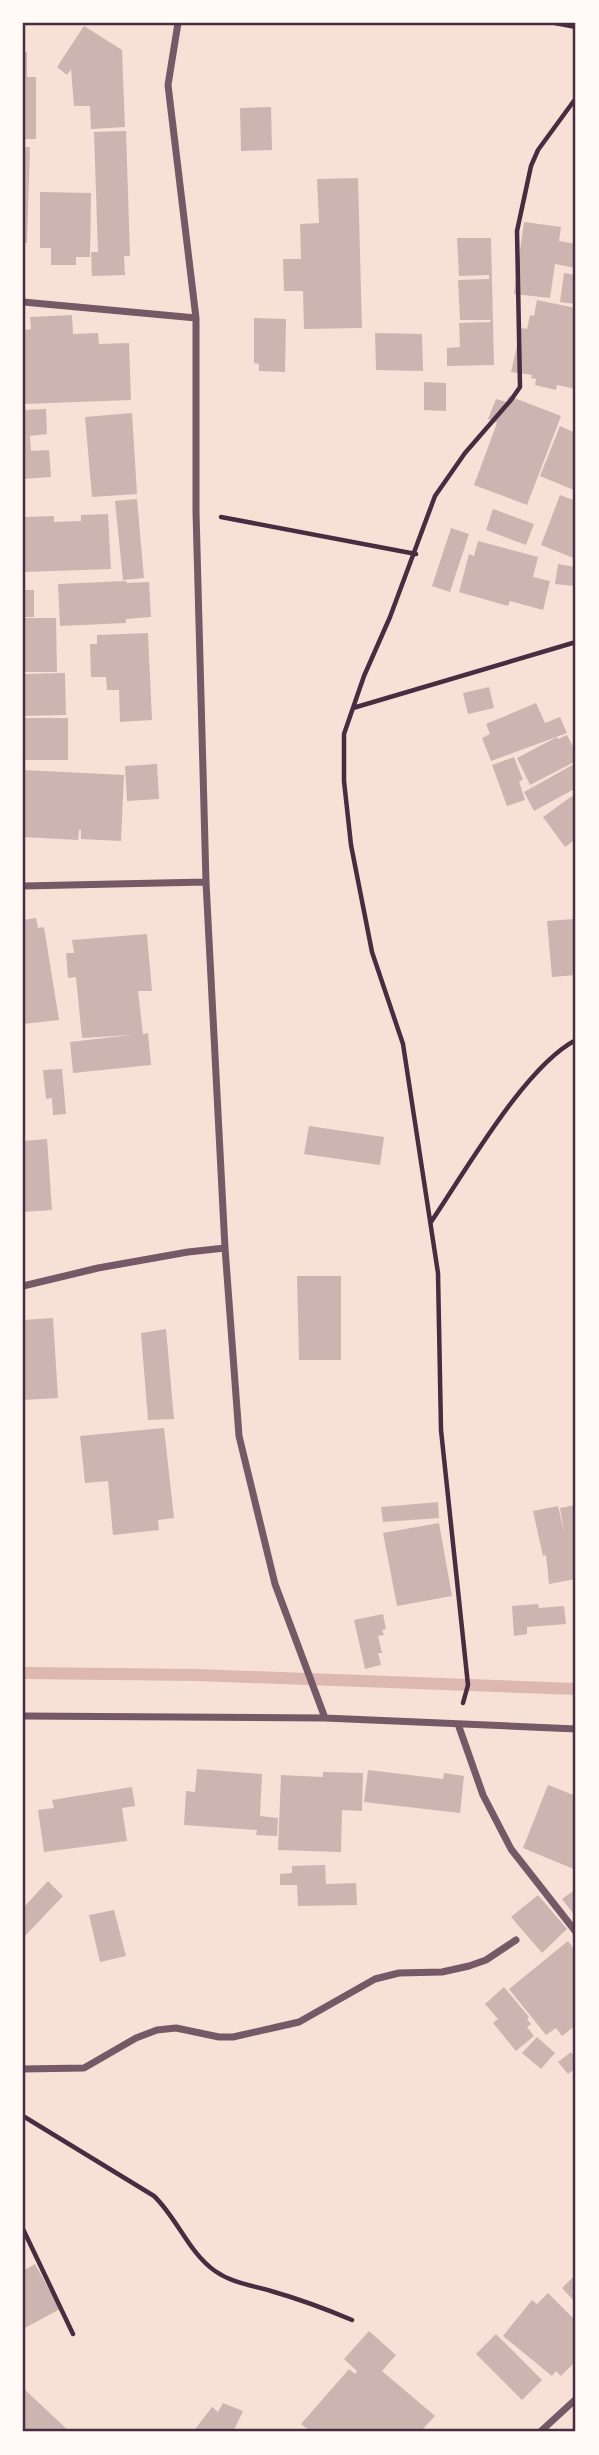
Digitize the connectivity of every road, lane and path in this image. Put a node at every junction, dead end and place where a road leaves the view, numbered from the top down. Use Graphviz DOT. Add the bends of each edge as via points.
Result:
graph roads {
  1 [pos="178,23"];
  2 [pos="555,23"];
  3 [pos="576,27"];
  4 [pos="576,98"];
  5 [pos="23,302"];
  6 [pos="196,318"];
  7 [pos="196,512"];
  8 [pos="416,554"];
  9 [pos="576,642"];
  10 [pos="353,708"];
  11 [pos="206,882"];
  12 [pos="23,886"];
  13 [pos="576,1040"];
  14 [pos="430,1223"];
  15 [pos="225,1248"];
  16 [pos="23,1286"];
  17 [pos="23,1716"];
  18 [pos="325,1718"];
  19 [pos="458,1724"];
  20 [pos="576,1729"];
  21 [pos="576,1932"];
  22 [pos="516,1940"];
  23 [pos="23,2069"];
  24 [pos="23,2116"];
  25 [pos="23,2229"];
  26 [pos="352,2320"];
  27 [pos="73,2334"];
  28 [pos="576,2399"];
  29 [pos="540,2432"];
  1 -- 6 [label="street" via="168,85"];
  2 -- 3 [label="path"];
  4 -- 8 [label="path" via="538,150 517,231 520,387 435,496"];
  5 -- 6 [label="street"];
  6 -- 7 [label="street"];
  7 -- 8 [label="path"];
  7 -- 11 [label="street"];
  8 -- 10 [label="path"];
  9 -- 10 [label="path"];
  10 -- 14 [label="path" via="344,734 351,845 372,952 403,1044"];
  11 -- 12 [label="street"];
  11 -- 15 [label="street"];
  13 -- 14 [label="path" via="561,1048 513,1100"];
  14 -- 19 [label="path" via="438,1273 441,1430 468,1685"];
  15 -- 16 [label="street" via="98,1268"];
  15 -- 18 [label="street" via="239,1436 275,1584"];
  17 -- 18 [label="street"];
  18 -- 19 [label="street"];
  19 -- 20 [label="street"];
  19 -- 21 [label="street" via="483,1795 511,1849"];
  22 -- 23 [label="street" via="469,1966 375,1979 299,2022 233,2037 176,2028 157,2030 85,2068"];
  24 -- 26 [label="path" via="154,2196 214,2270 235,2282"];
  25 -- 27 [label="path"];
  28 -- 29 [label="street"];
}
